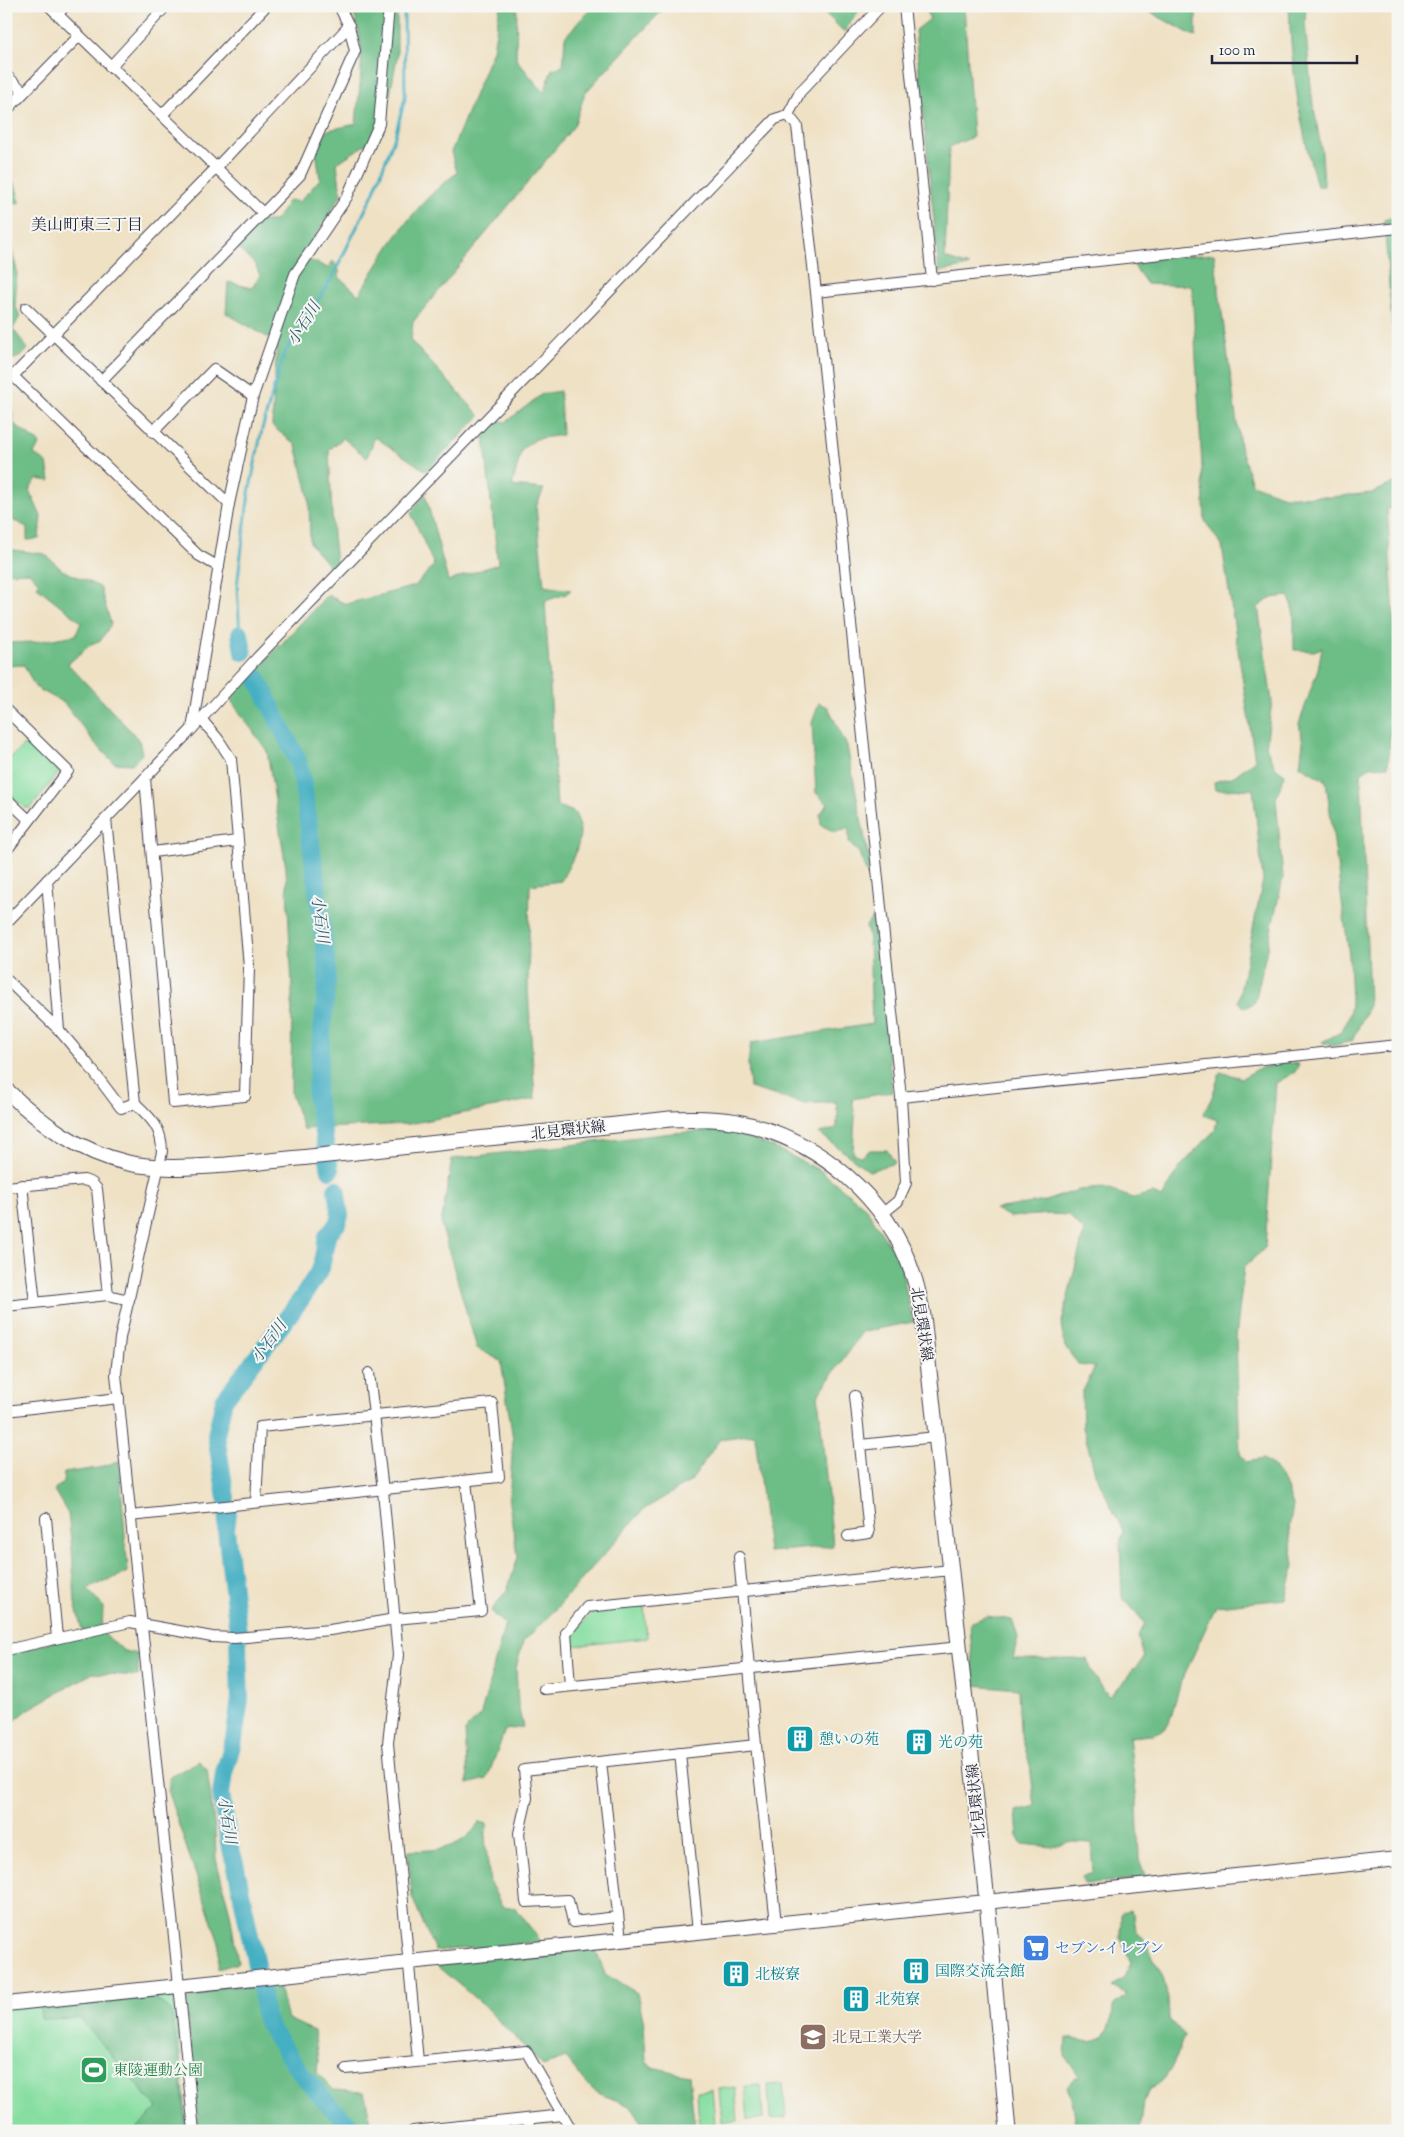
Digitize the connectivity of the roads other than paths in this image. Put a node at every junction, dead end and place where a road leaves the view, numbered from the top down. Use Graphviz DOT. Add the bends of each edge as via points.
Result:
graph roads {
  1 [pos="49,6"];
  2 [pos="65,6"];
  3 [pos="166,6"];
  4 [pos="266,6"];
  5 [pos="339,6"];
  6 [pos="389,6"];
  7 [pos="881,6"];
  8 [pos="904,6"];
  9 [pos="57,14"];
  10 [pos="349,26"];
  11 [pos="78,36"];
  12 [pos="110,67"];
  13 [pos="6,75"];
  14 [pos="24,92"];
  15 [pos="6,111"];
  16 [pos="788,115"];
  17 [pos="162,116"];
  18 [pos="216,168"];
  19 [pos="263,213"];
  20 [pos="1398,228"];
  21 [pos="932,280"];
  22 [pos="816,292"];
  23 [pos="26,308"];
  24 [pos="54,336"];
  25 [pos="101,381"];
  26 [pos="253,396"];
  27 [pos="153,432"];
  28 [pos="229,504"];
  29 [pos="219,567"];
  30 [pos="6,710"];
  31 [pos="201,719"];
  32 [pos="191,730"];
  33 [pos="145,778"];
  34 [pos="6,798"];
  35 [pos="106,819"];
  36 [pos="29,820"];
  37 [pos="237,841"];
  38 [pos="6,851"];
  39 [pos="153,852"];
  40 [pos="47,880"];
  41 [pos="6,923"];
  42 [pos="6,979"];
  43 [pos="59,1030"];
  44 [pos="1398,1045"];
  45 [pos="6,1090"];
  46 [pos="901,1097"];
  47 [pos="135,1103"];
  48 [pos="158,1167"];
  49 [pos="22,1185"];
  50 [pos="6,1187"];
  51 [pos="882,1214"];
  52 [pos="108,1295"];
  53 [pos="129,1300"];
  54 [pos="35,1303"];
  55 [pos="6,1306"];
  56 [pos="369,1373"];
  57 [pos="855,1396"];
  58 [pos="119,1398"];
  59 [pos="6,1410"];
  60 [pos="374,1416"];
  61 [pos="936,1437"];
  62 [pos="860,1446"];
  63 [pos="466,1481"];
  64 [pos="383,1490"];
  65 [pos="256,1502"];
  66 [pos="130,1516"];
  67 [pos="46,1518"];
  68 [pos="848,1536"];
  69 [pos="739,1557"];
  70 [pos="951,1570"];
  71 [pos="742,1590"];
  72 [pos="395,1619"];
  73 [pos="142,1623"];
  74 [pos="57,1638"];
  75 [pos="960,1647"];
  76 [pos="6,1650"];
  77 [pos="749,1669"];
  78 [pos="570,1686"];
  79 [pos="544,1689"];
  80 [pos="756,1745"];
  81 [pos="680,1753"];
  82 [pos="601,1762"];
  83 [pos="1398,1859"];
  84 [pos="987,1902"];
  85 [pos="617,1917"];
  86 [pos="776,1923"];
  87 [pos="698,1932"];
  88 [pos="621,1940"];
  89 [pos="408,1962"];
  90 [pos="179,1986"];
  91 [pos="6,2004"];
  92 [pos="418,2061"];
  93 [pos="346,2069"];
  94 [pos="563,2115"];
  95 [pos="528,2119"];
  96 [pos="431,2130"];
  97 [pos="194,2131"];
  98 [pos="413,2131"];
  99 [pos="530,2131"];
  100 [pos="572,2131"];
  101 [pos="1008,2131"];
  1 -- 9 [label="street"];
  2 -- 9 [label="street"];
  3 -- 12 [label="street"];
  4 -- 17 [label="street"];
  5 -- 10 [label="street"];
  6 -- 26 [label="street" via="379,124 347,197 295,274"];
  7 -- 16 [label="street" via="800,92"];
  8 -- 21 [label="street"];
  9 -- 11 [label="street"];
  10 -- 18 [label="street"];
  10 -- 19 [label="street" via="355,51 300,176"];
  11 -- 12 [label="street"];
  11 -- 14 [label="street"];
  12 -- 17 [label="street"];
  13 -- 14 [label="street"];
  14 -- 15 [label="street"];
  16 -- 22 [label="street" via="797,126"];
  16 -- 31 [label="street" via="775,119"];
  17 -- 18 [label="street"];
  18 -- 19 [label="street"];
  18 -- 24 [label="street"];
  19 -- 25 [label="street"];
  20 -- 21 [label="street"];
  21 -- 22 [label="street"];
  22 -- 46 [label="street"];
  23 -- 24 [label="street"];
  24 -- 25 [label="street"];
  24 -- 29 [label="street" via="13,376 198,555"];
  25 -- 27 [label="street"];
  26 -- 27 [label="street" via="214,369"];
  26 -- 28 [label="street"];
  27 -- 28 [label="street"];
  28 -- 29 [label="street"];
  29 -- 32 [label="street"];
  30 -- 36 [label="street" via="68,771"];
  31 -- 32 [label="street"];
  31 -- 37 [label="street" via="231,759"];
  32 -- 33 [label="street"];
  33 -- 35 [label="street"];
  33 -- 39 [label="street"];
  34 -- 36 [label="street"];
  35 -- 40 [label="street"];
  35 -- 47 [label="street"];
  36 -- 38 [label="street"];
  37 -- 39 [label="street"];
  37 -- 39 [label="street" via="249,967 245,1096 173,1103"];
  40 -- 41 [label="street"];
  40 -- 43 [label="street"];
  42 -- 43 [label="street"];
  43 -- 47 [label="street" via="121,1108"];
  44 -- 46 [label="street"];
  45 -- 48 [label="main road, 北見環状線" via="53,1130 87,1149 127,1162"];
  46 -- 51 [label="street" via="906,1183 898,1201"];
  47 -- 48 [label="street" via="151,1118 162,1137"];
  48 -- 51 [label="main road, 北見環状線" via="259,1163 704,1118 738,1122 778,1134 812,1150 851,1180"];
  48 -- 53 [label="street"];
  49 -- 50 [label="street"];
  49 -- 52 [label="street" via="84,1180 97,1189"];
  49 -- 54 [label="street"];
  51 -- 61 [label="main road, 北見環状線" via="913,1275 923,1316"];
  52 -- 53 [label="street"];
  52 -- 54 [label="street"];
  53 -- 58 [label="street" via="116,1374"];
  54 -- 55 [label="street"];
  56 -- 60 [label="street"];
  57 -- 62 [label="street"];
  58 -- 59 [label="street"];
  58 -- 66 [label="street"];
  60 -- 63 [label="street" via="492,1403 499,1477"];
  60 -- 64 [label="street"];
  60 -- 65 [label="street" via="260,1427"];
  61 -- 62 [label="street"];
  61 -- 70 [label="main road, 北見環状線"];
  62 -- 68 [label="street" via="870,1533"];
  63 -- 64 [label="street"];
  63 -- 72 [label="street" via="481,1611"];
  64 -- 65 [label="street"];
  64 -- 72 [label="street"];
  65 -- 66 [label="street"];
  66 -- 73 [label="street"];
  67 -- 74 [label="street"];
  69 -- 71 [label="street"];
  70 -- 71 [label="street"];
  70 -- 75 [label="main road, 北見環状線"];
  71 -- 77 [label="street"];
  71 -- 78 [label="street" via="587,1607 566,1633"];
  72 -- 73 [label="street" via="330,1630 234,1638 212,1637"];
  72 -- 89 [label="street" via="398,1655 388,1743"];
  73 -- 74 [label="street" via="130,1622"];
  73 -- 90 [label="street"];
  74 -- 76 [label="street"];
  75 -- 77 [label="street"];
  75 -- 84 [label="main road, 北見環状線"];
  77 -- 78 [label="street"];
  77 -- 80 [label="street"];
  78 -- 79 [label="street"];
  80 -- 81 [label="street"];
  80 -- 86 [label="street"];
  81 -- 82 [label="street"];
  81 -- 87 [label="street"];
  82 -- 85 [label="street"];
  82 -- 85 [label="street" via="524,1770 527,1798 519,1833 526,1902 568,1900 573,1922"];
  83 -- 84 [label="street"];
  84 -- 86 [label="street"];
  84 -- 101 [label="main road, 北見環状線"];
  85 -- 88 [label="street"];
  86 -- 87 [label="street"];
  87 -- 88 [label="street"];
  88 -- 89 [label="street"];
  89 -- 90 [label="street"];
  89 -- 92 [label="street"];
  90 -- 91 [label="street"];
  90 -- 97 [label="street"];
  92 -- 93 [label="street"];
  92 -- 94 [label="street" via="526,2051"];
  94 -- 95 [label="street"];
  94 -- 100 [label="street"];
  95 -- 96 [label="street"];
  95 -- 99 [label="street"];
  96 -- 98 [label="street"];
}
